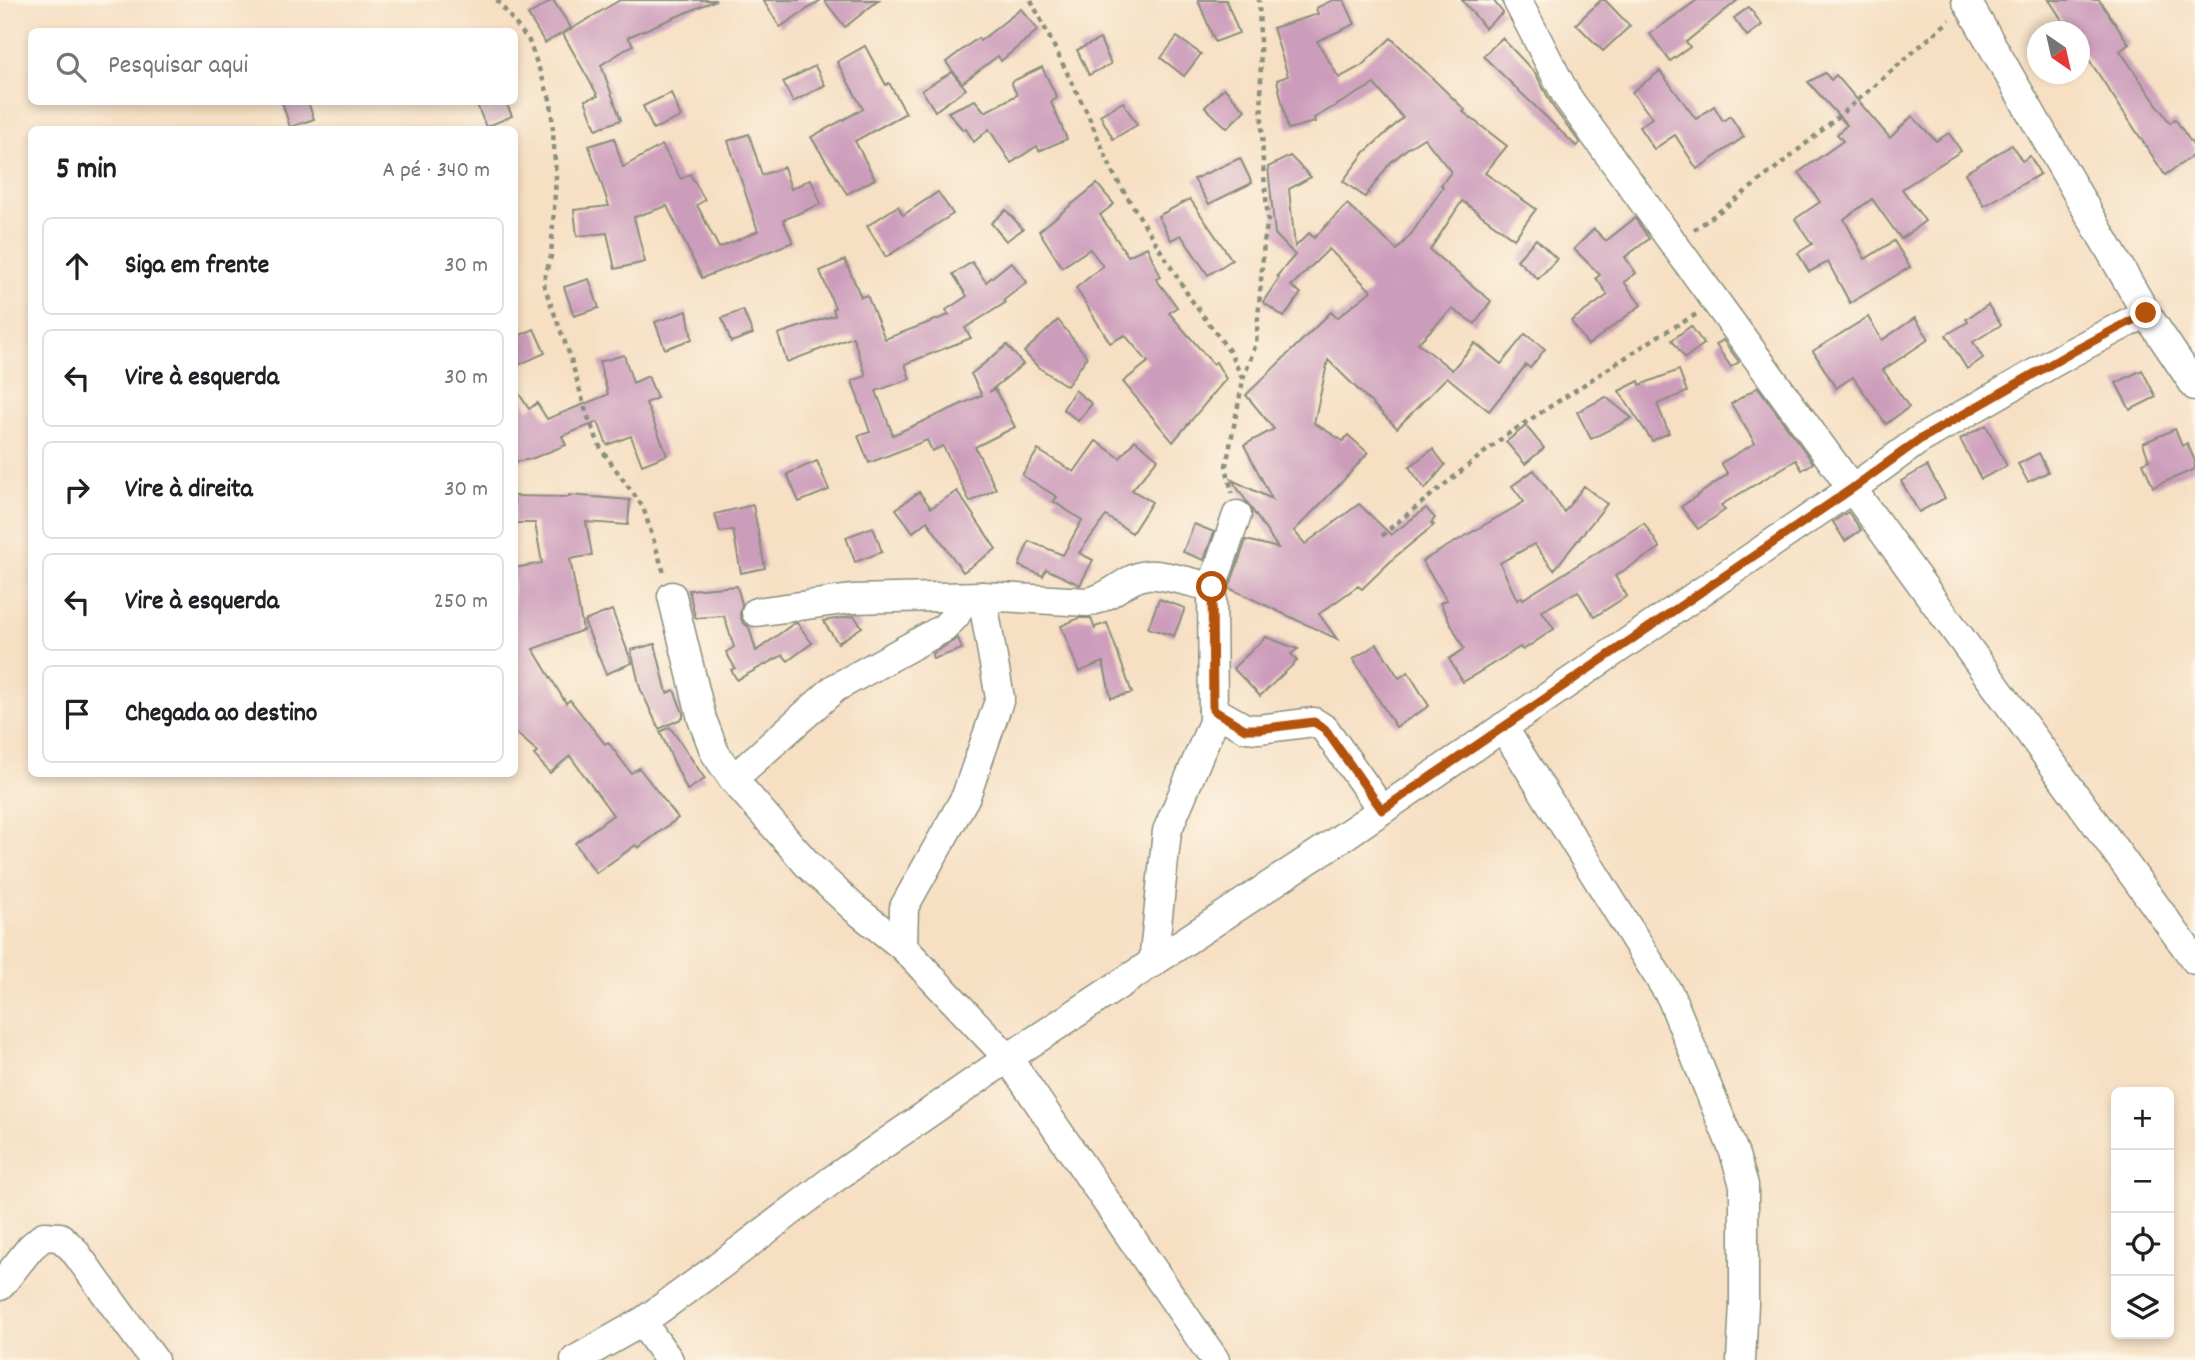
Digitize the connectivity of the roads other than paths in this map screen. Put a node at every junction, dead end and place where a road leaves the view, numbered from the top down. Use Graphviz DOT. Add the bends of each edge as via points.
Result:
graph roads {
  1 [pos="1517,0"];
  2 [pos="1967,2"];
  3 [pos="2146,313"];
  4 [pos="2195,386"];
  5 [pos="1853,488"];
  6 [pos="1237,515"];
  7 [pos="1212,587"];
  8 [pos="973,596"];
  9 [pos="672,597"];
  10 [pos="756,612"];
  11 [pos="1213,710"];
  12 [pos="1503,727"];
  13 [pos="733,779"];
  14 [pos="1382,810"];
  15 [pos="903,947"];
  16 [pos="2195,960"];
  17 [pos="1153,963"];
  18 [pos="1008,1058"];
  19 [pos="0,1286"];
  20 [pos="642,1322"];
  21 [pos="155,1360"];
  22 [pos="575,1360"];
  23 [pos="669,1360"];
  24 [pos="1215,1360"];
  25 [pos="1741,1360"];
  1 -- 5 [label="street" via="1567,97"];
  2 -- 3 [label="street"];
  3 -- 4 [label="street"];
  3 -- 5 [label="street" via="1919,440"];
  5 -- 12 [label="street"];
  5 -- 16 [label="street"];
  6 -- 7 [label="street"];
  7 -- 8 [label="street" via="1149,574 1087,602"];
  7 -- 11 [label="street"];
  8 -- 10 [label="street" via="851,599"];
  8 -- 13 [label="street" via="944,628 835,688"];
  8 -- 15 [label="street" via="1000,698 966,796 904,907"];
  9 -- 13 [label="street" via="702,719 715,753"];
  11 -- 14 [label="street" via="1245,729 1314,722 1325,729"];
  11 -- 17 [label="street" via="1210,732 1167,831"];
  12 -- 14 [label="street"];
  12 -- 25 [label="street" via="1671,997 1734,1152 1745,1185"];
  13 -- 15 [label="street" via="809,866"];
  14 -- 17 [label="street"];
  15 -- 18 [label="street"];
  17 -- 18 [label="street"];
  18 -- 20 [label="street" via="832,1180"];
  18 -- 24 [label="street"];
  19 -- 21 [label="street" via="44,1236 60,1237"];
  20 -- 22 [label="street"];
  20 -- 23 [label="street"];
}
